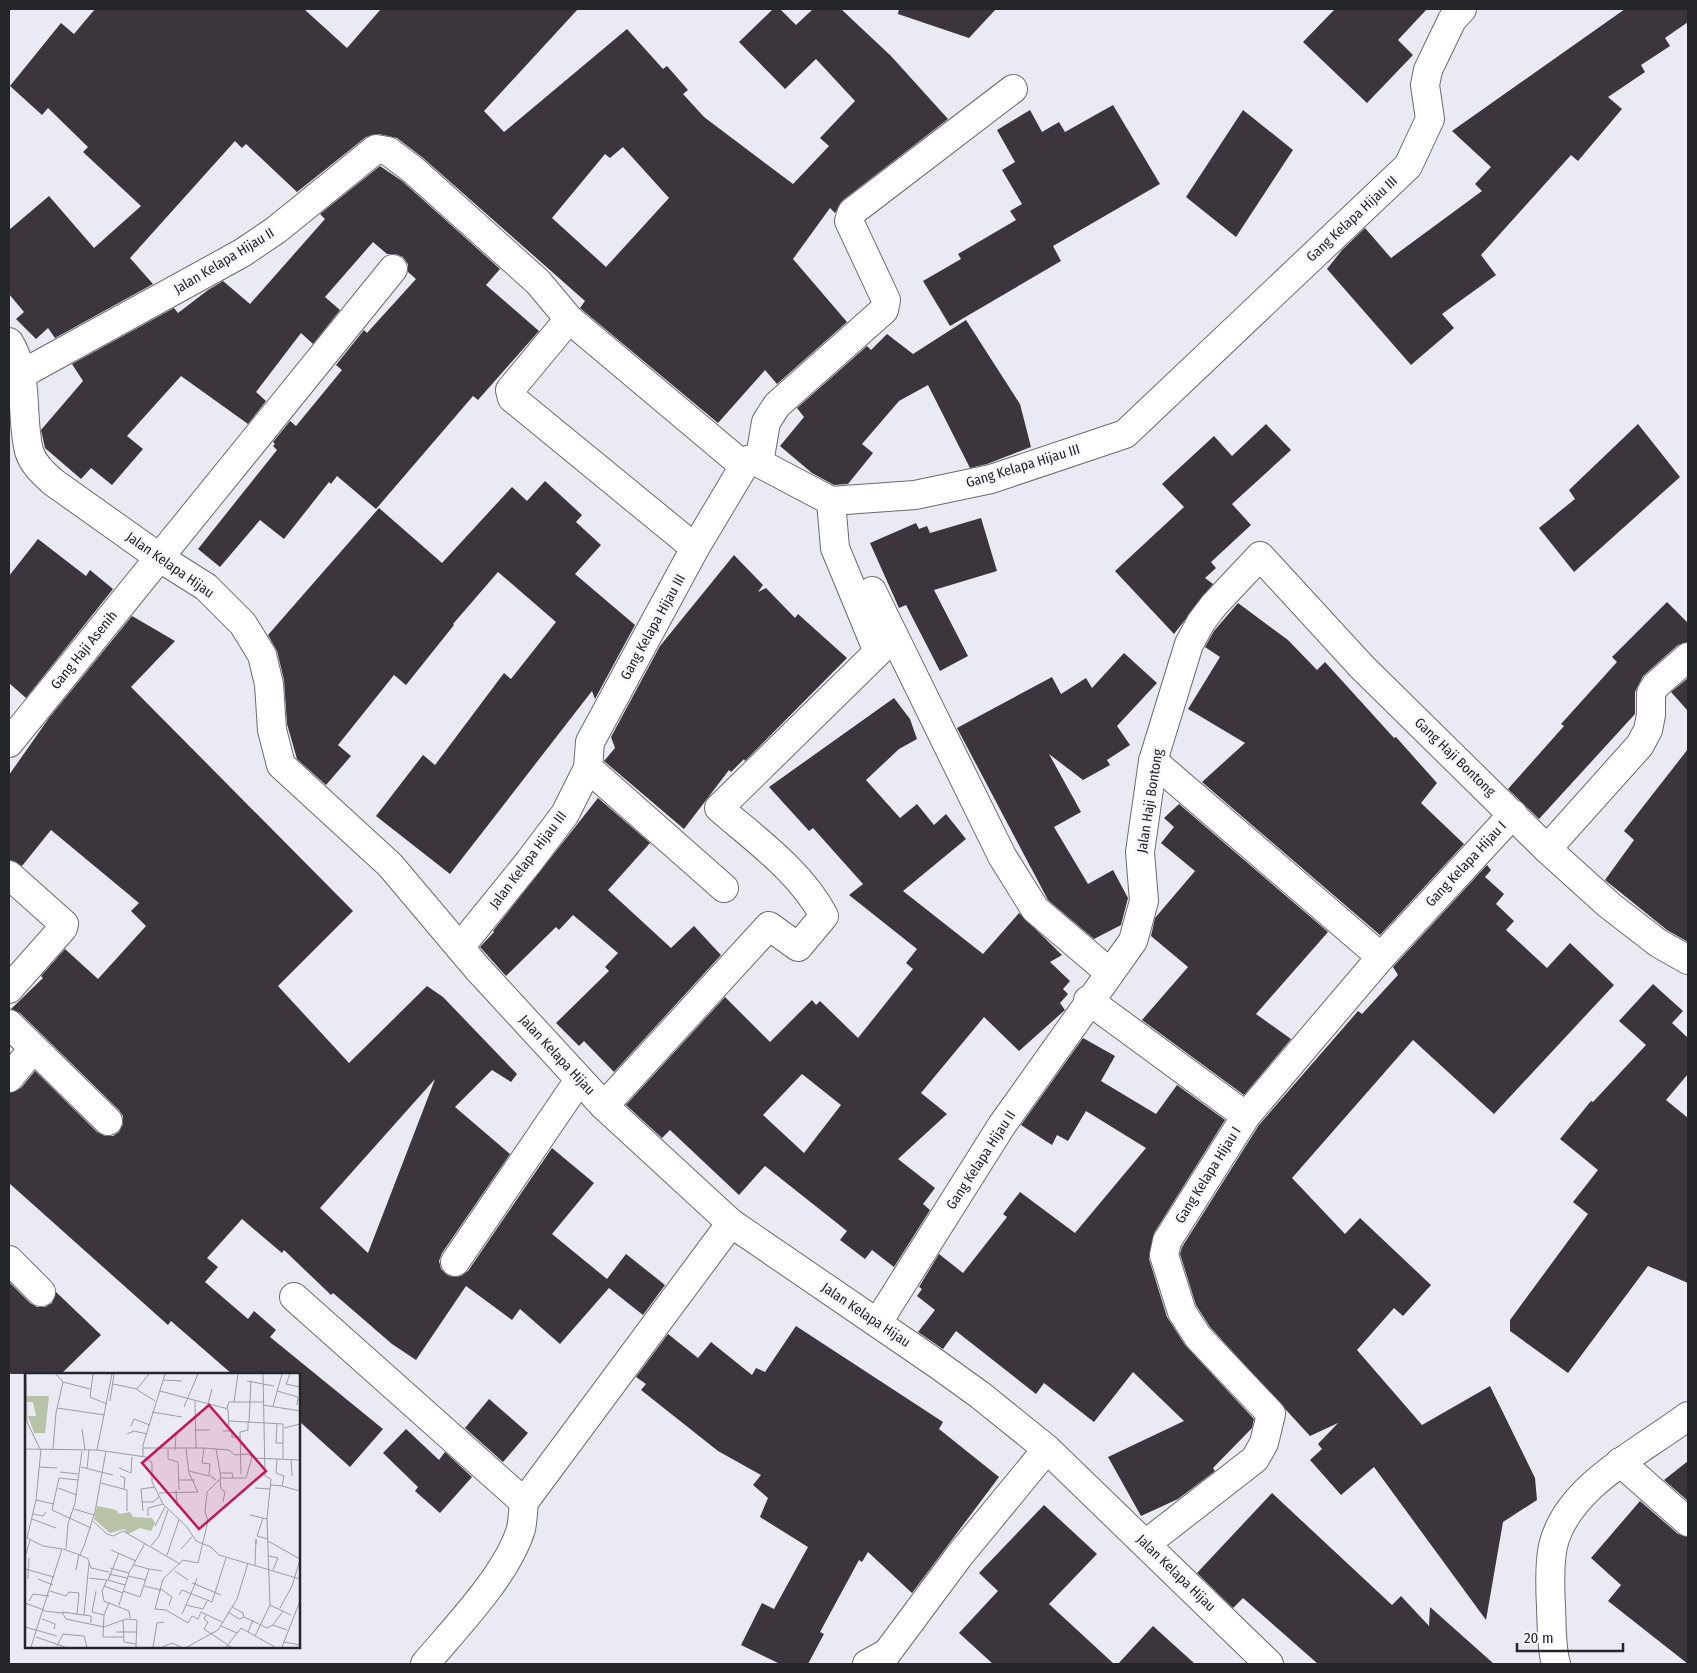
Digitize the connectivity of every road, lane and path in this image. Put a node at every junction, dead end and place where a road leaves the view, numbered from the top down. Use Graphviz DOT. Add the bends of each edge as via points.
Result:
graph roads {
  1 [pos="1462,9"];
  2 [pos="1013,89"];
  3 [pos="392,269"];
  4 [pos="569,319"];
  5 [pos="9,342"];
  6 [pos="22,374"];
  7 [pos="751,464"];
  8 [pos="830,501"];
  9 [pos="695,548"];
  10 [pos="1260,556"];
  11 [pos="160,558"];
  12 [pos="1688,657"];
  13 [pos="9,743"];
  14 [pos="1154,761"];
  15 [pos="588,768"];
  16 [pos="1513,814"];
  17 [pos="1547,849"];
  18 [pos="9,875"];
  19 [pos="724,888"];
  20 [pos="460,947"];
  21 [pos="1381,957"];
  22 [pos="1688,960"];
  23 [pos="1110,973"];
  24 [pos="9,989"];
  25 [pos="1088,1000"];
  26 [pos="9,1024"];
  27 [pos="33,1050"];
  28 [pos="9,1078"];
  29 [pos="579,1080"];
  30 [pos="604,1106"];
  31 [pos="1246,1116"];
  32 [pos="108,1122"];
  33 [pos="731,1223"];
  34 [pos="9,1260"];
  35 [pos="455,1262"];
  36 [pos="41,1292"];
  37 [pos="294,1297"];
  38 [pos="878,1322"];
  39 [pos="1688,1416"];
  40 [pos="1047,1449"];
  41 [pos="1620,1462"];
  42 [pos="524,1502"];
  43 [pos="1688,1522"];
  44 [pos="1146,1544"];
  45 [pos="425,1664"];
  46 [pos="867,1664"];
  47 [pos="1269,1664"];
  48 [pos="1556,1664"];
  1 -- 8 [label="street, Gang Kelapa Hijau III" via="1452,20 1428,70 1425,85 1430,119 1408,166 1125,434 991,479 915,495"];
  2 -- 7 [label="street" via="852,212 849,221 886,300 884,310 777,405 766,422"];
  3 -- 11 [label="street, Gang Haji Asenih"];
  4 -- 6 [label="street, Jalan Kelapa Hijau II" via="538,282 412,169 388,151 376,149 276,230 242,253"];
  4 -- 7 [label="street, Jalan Kelapa Hijau II"];
  4 -- 9 [label="street" via="510,390 512,398"];
  5 -- 6 [label="street, Jalan Kelapa Hijau"];
  6 -- 11 [label="street, Jalan Kelapa Hijau" via="29,452 38,468 52,482"];
  7 -- 8 [label="street"];
  7 -- 9 [label="street, Gang Kelapa Hijau III"];
  8 -- 23 [label="street" via="893,637 1020,887 1035,909"];
  8 -- 30 [label="street" via="835,548 878,652 719,808 813,896 824,916 798,947 770,926"];
  9 -- 15 [label="street, Gang Kelapa Hijau III" via="590,742"];
  10 -- 14 [label="street, Jalan Haji Bontong" via="1214,605 1189,644"];
  10 -- 16 [label="street, Gang Haji Bontong" via="1362,667"];
  11 -- 13 [label="street, Gang Haji Asenih"];
  11 -- 20 [label="street, Jalan Kelapa Hijau" via="206,587 243,624 254,640 262,655 269,684 272,730 281,765 390,865"];
  12 -- 17 [label="street" via="1650,693 1651,715 1640,745"];
  14 -- 21 [label="street"];
  14 -- 23 [label="street, Jalan Haji Bontong" via="1140,852 1144,901 1133,940"];
  15 -- 19 [label="street"];
  15 -- 20 [label="street, Jalan Kelapa Hijau III" via="565,814"];
  16 -- 17 [label="street, Gang Haji Bontong"];
  16 -- 21 [label="street, Gang Kelapa Hijau I"];
  17 -- 22 [label="street, Gang Haji Bontong" via="1609,905"];
  18 -- 24 [label="street" via="64,924"];
  20 -- 29 [label="street, Jalan Kelapa Hijau"];
  21 -- 31 [label="street, Gang Kelapa Hijau I"];
  23 -- 25 [label="street, Jalan Haji Bontong"];
  25 -- 31 [label="street"];
  25 -- 38 [label="street, Gang Kelapa Hijau II" via="1002,1125"];
  26 -- 27 [label="street"];
  27 -- 28 [label="street"];
  27 -- 32 [label="street"];
  29 -- 30 [label="street, Jalan Kelapa Hijau"];
  29 -- 35 [label="street"];
  30 -- 33 [label="street, Jalan Kelapa Hijau"];
  31 -- 44 [label="street, Gang Kelapa Hijau I" via="1167,1241 1164,1256 1182,1312 1198,1336 1271,1414 1264,1443 1255,1459"];
  33 -- 38 [label="street, Jalan Kelapa Hijau"];
  33 -- 42 [label="street"];
  34 -- 36 [label="street"];
  37 -- 42 [label="street"];
  38 -- 40 [label="street, Jalan Kelapa Hijau" via="980,1395"];
  39 -- 41 [label="street"];
  40 -- 44 [label="street, Jalan Kelapa Hijau"];
  40 -- 46 [label="street" via="958,1556 887,1653"];
  41 -- 43 [label="street"];
  41 -- 48 [label="street" via="1582,1497 1564,1519 1553,1546 1550,1584"];
  42 -- 45 [label="street" via="521,1528 504,1562 477,1602"];
  44 -- 47 [label="street, Jalan Kelapa Hijau"];
}
